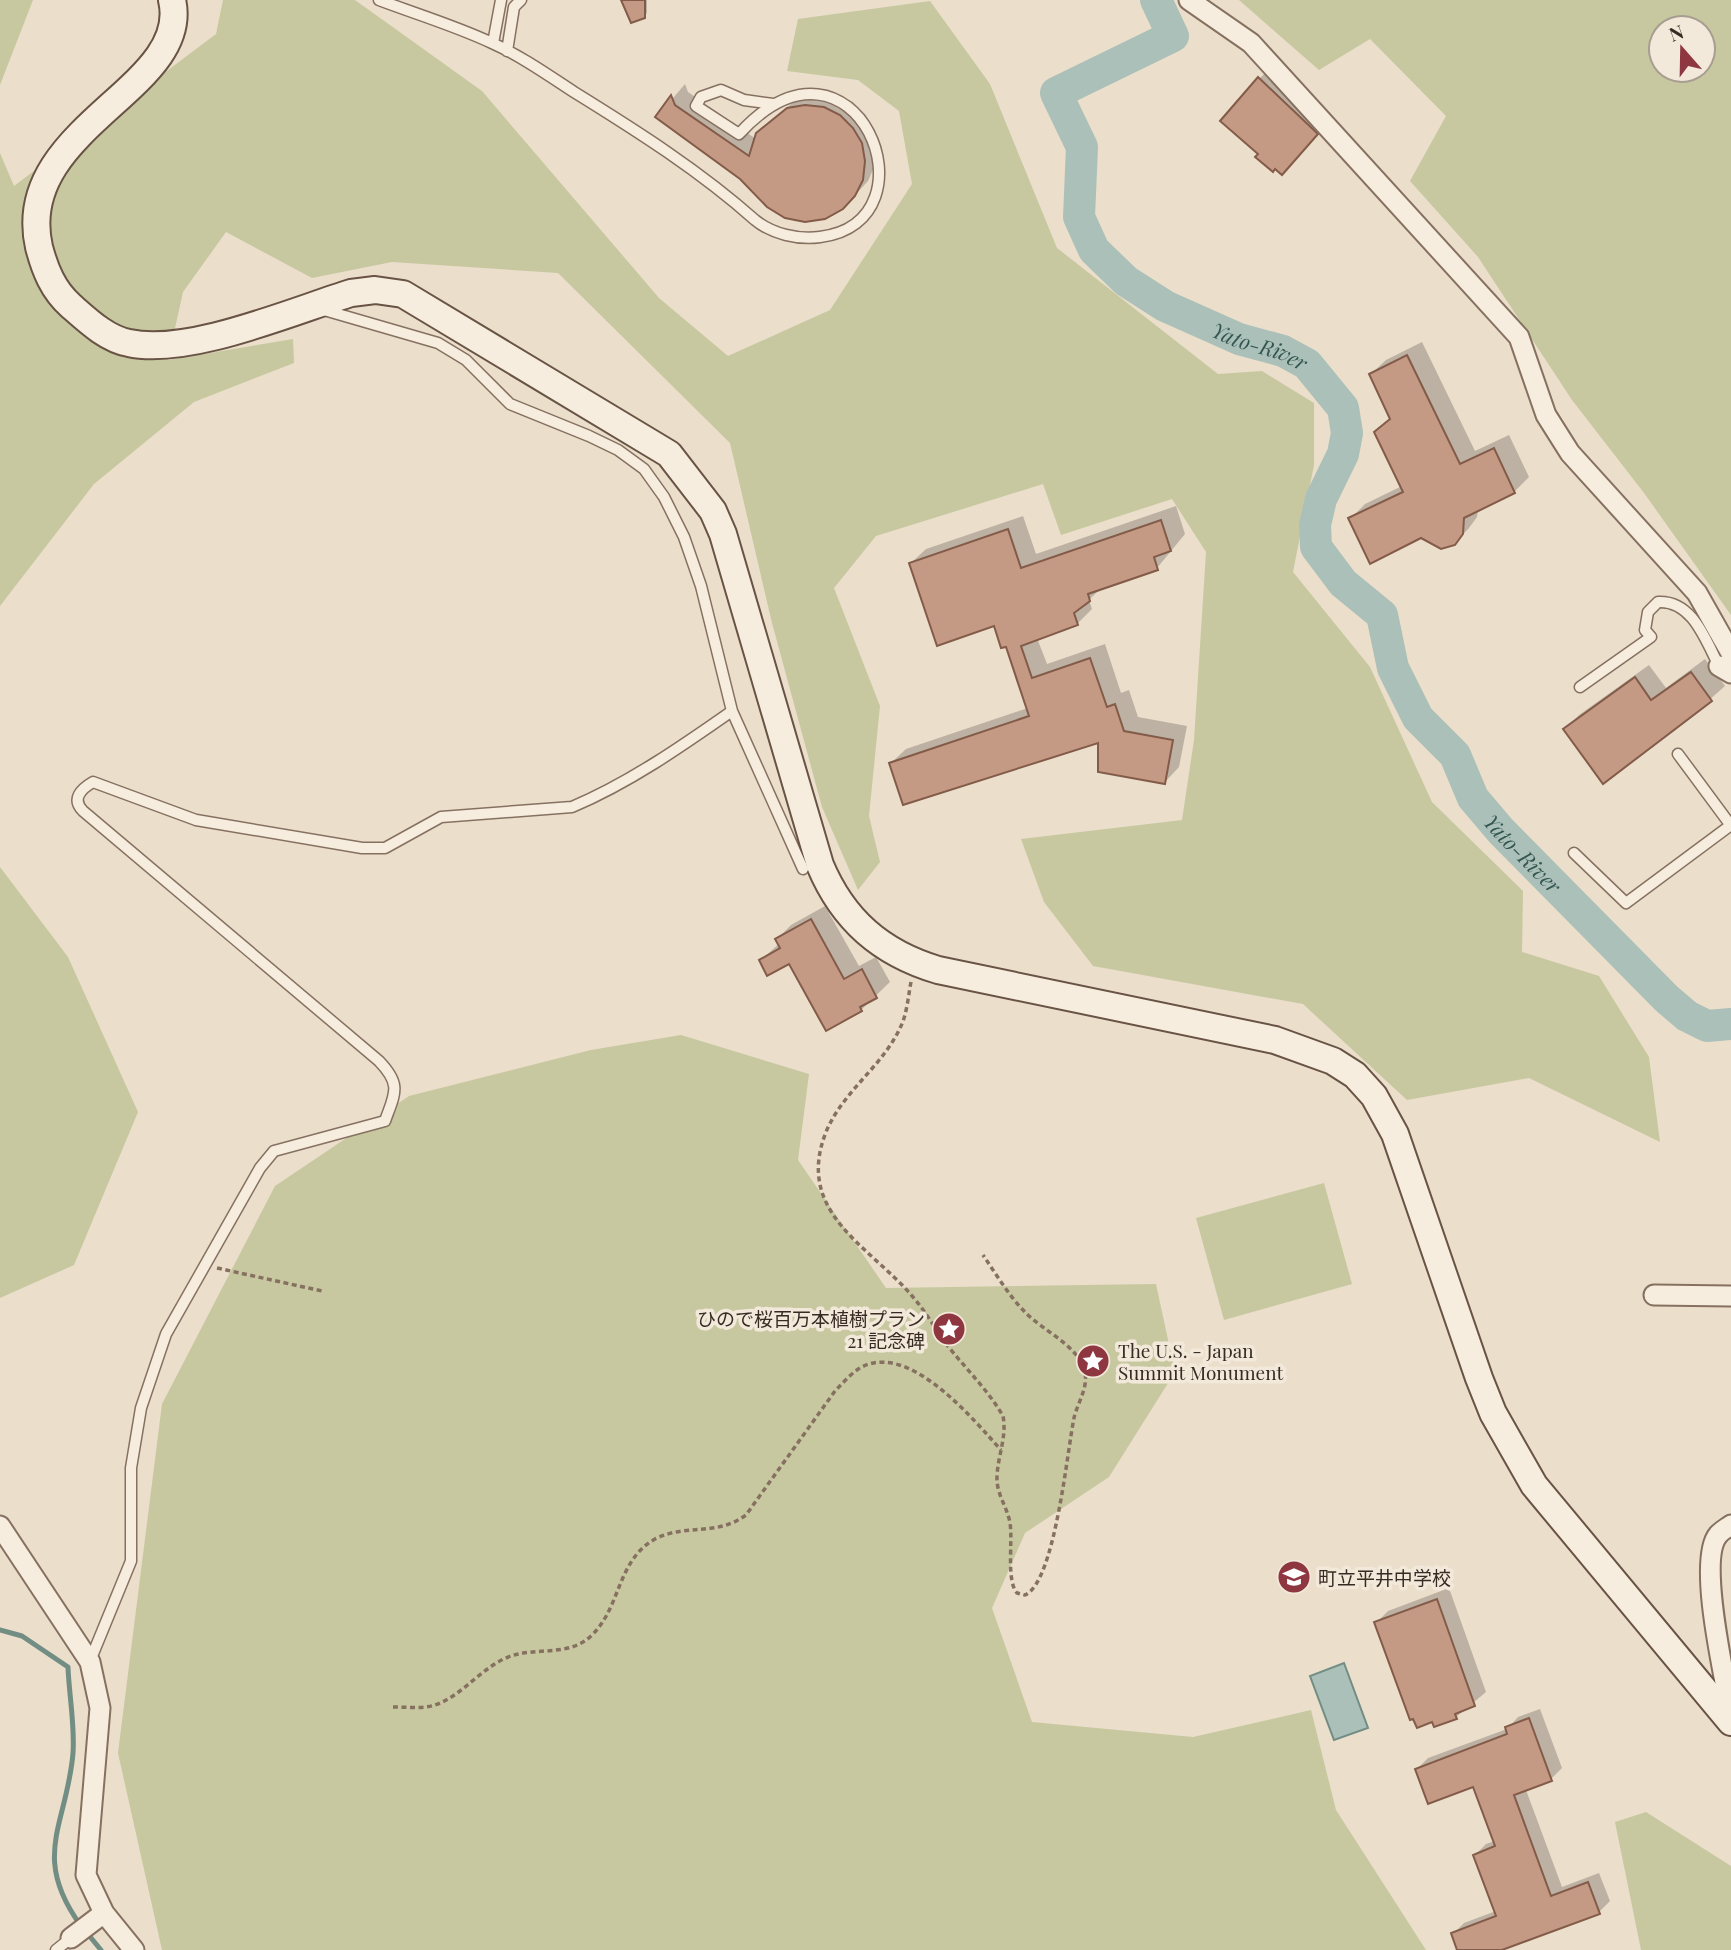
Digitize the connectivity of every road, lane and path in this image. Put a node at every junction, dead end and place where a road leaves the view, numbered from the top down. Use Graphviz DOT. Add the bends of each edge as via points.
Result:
graph roads {
  1 [pos="172,0"];
  2 [pos="379,0"];
  3 [pos="501,0"];
  4 [pos="521,0"];
  5 [pos="1189,0"];
  6 [pos="493,43"];
  7 [pos="507,51"];
  8 [pos="773,104"];
  9 [pos="310,306"];
  10 [pos="1727,664"];
  11 [pos="1580,687"];
  12 [pos="732,711"];
  13 [pos="1678,754"];
  14 [pos="1730,824"];
  15 [pos="1574,853"];
  16 [pos="803,869"];
  17 [pos="915,963"];
  18 [pos="983,1255"];
  19 [pos="205,1266"];
  20 [pos="322,1291"];
  21 [pos="1654,1295"];
  22 [pos="1731,1296"];
  23 [pos="1001,1450"];
  24 [pos="0,1525"];
  25 [pos="1731,1525"];
  26 [pos="90,1662"];
  27 [pos="393,1707"];
  28 [pos="1731,1713"];
  29 [pos="1731,1722"];
  30 [pos="101,1916"];
  31 [pos="64,1944"];
  32 [pos="134,1950"];
  1 -- 9 [label="street" via="176,13 172,32 158,59 77,136 40,188 36,231 44,269 61,297 94,327 129,343 190,343"];
  2 -- 6 [label="lane"];
  3 -- 6 [label="lane"];
  4 -- 7 [label="lane" via="514,7"];
  5 -- 10 [label="street" via="1251,43 1519,337 1546,415 1570,453 1698,593"];
  6 -- 7 [label="lane"];
  7 -- 8 [label="lane" via="647,137 759,223 805,239 823,237 855,223 880,180 876,145 866,126 853,110 814,95"];
  8 -- 8 [label="lane" via="739,134 696,106 701,97 721,90 744,100"];
  9 -- 12 [label="lane" via="438,342 466,360 510,404 618,450 644,469 684,537"];
  9 -- 17 [label="street" via="351,293 403,294 669,453 713,511 723,534 827,882 854,922 888,951"];
  10 -- 11 [label="lane" via="1685,608 1672,601 1658,602 1648,612 1645,630 1651,638"];
  12 -- 16 [label="lane"];
  12 -- 19 [label="lane" via="686,743 572,807 441,817 385,848 195,820 93,782 82,788 77,798 83,811 379,1061 391,1074 396,1089 385,1121 274,1151"];
  13 -- 14 [label="lane"];
  14 -- 15 [label="lane" via="1626,903"];
  17 -- 23 [label="path" via="901,1027 837,1109 826,1133 818,1158 820,1181 830,1212 842,1230 912,1296 994,1400 1006,1430"];
  17 -- 29 [label="street" via="1275,1040 1355,1074 1374,1096 1395,1134 1479,1378 1512,1448 1534,1485"];
  18 -- 23 [label="path" via="1024,1311 1080,1360 1086,1381 1074,1416 1057,1522 1043,1571 1032,1592 1025,1595 1017,1593 1011,1582 1010,1522 997,1490"];
  19 -- 20 [label="path"];
  19 -- 26 [label="lane" via="166,1334 141,1408 131,1468 131,1561"];
  21 -- 22 [label="street"];
  23 -- 27 [label="path" via="928,1378 905,1366 869,1364 835,1391 746,1515 730,1527 672,1533 636,1552 593,1635 576,1646 512,1656 433,1706"];
  24 -- 26 [label="street"];
  25 -- 28 [label="street" via="1717,1535 1710,1556 1711,1593"];
  26 -- 30 [label="street" via="100,1708 86,1875"];
  30 -- 31 [label="street"];
  30 -- 32 [label="street"];
}
